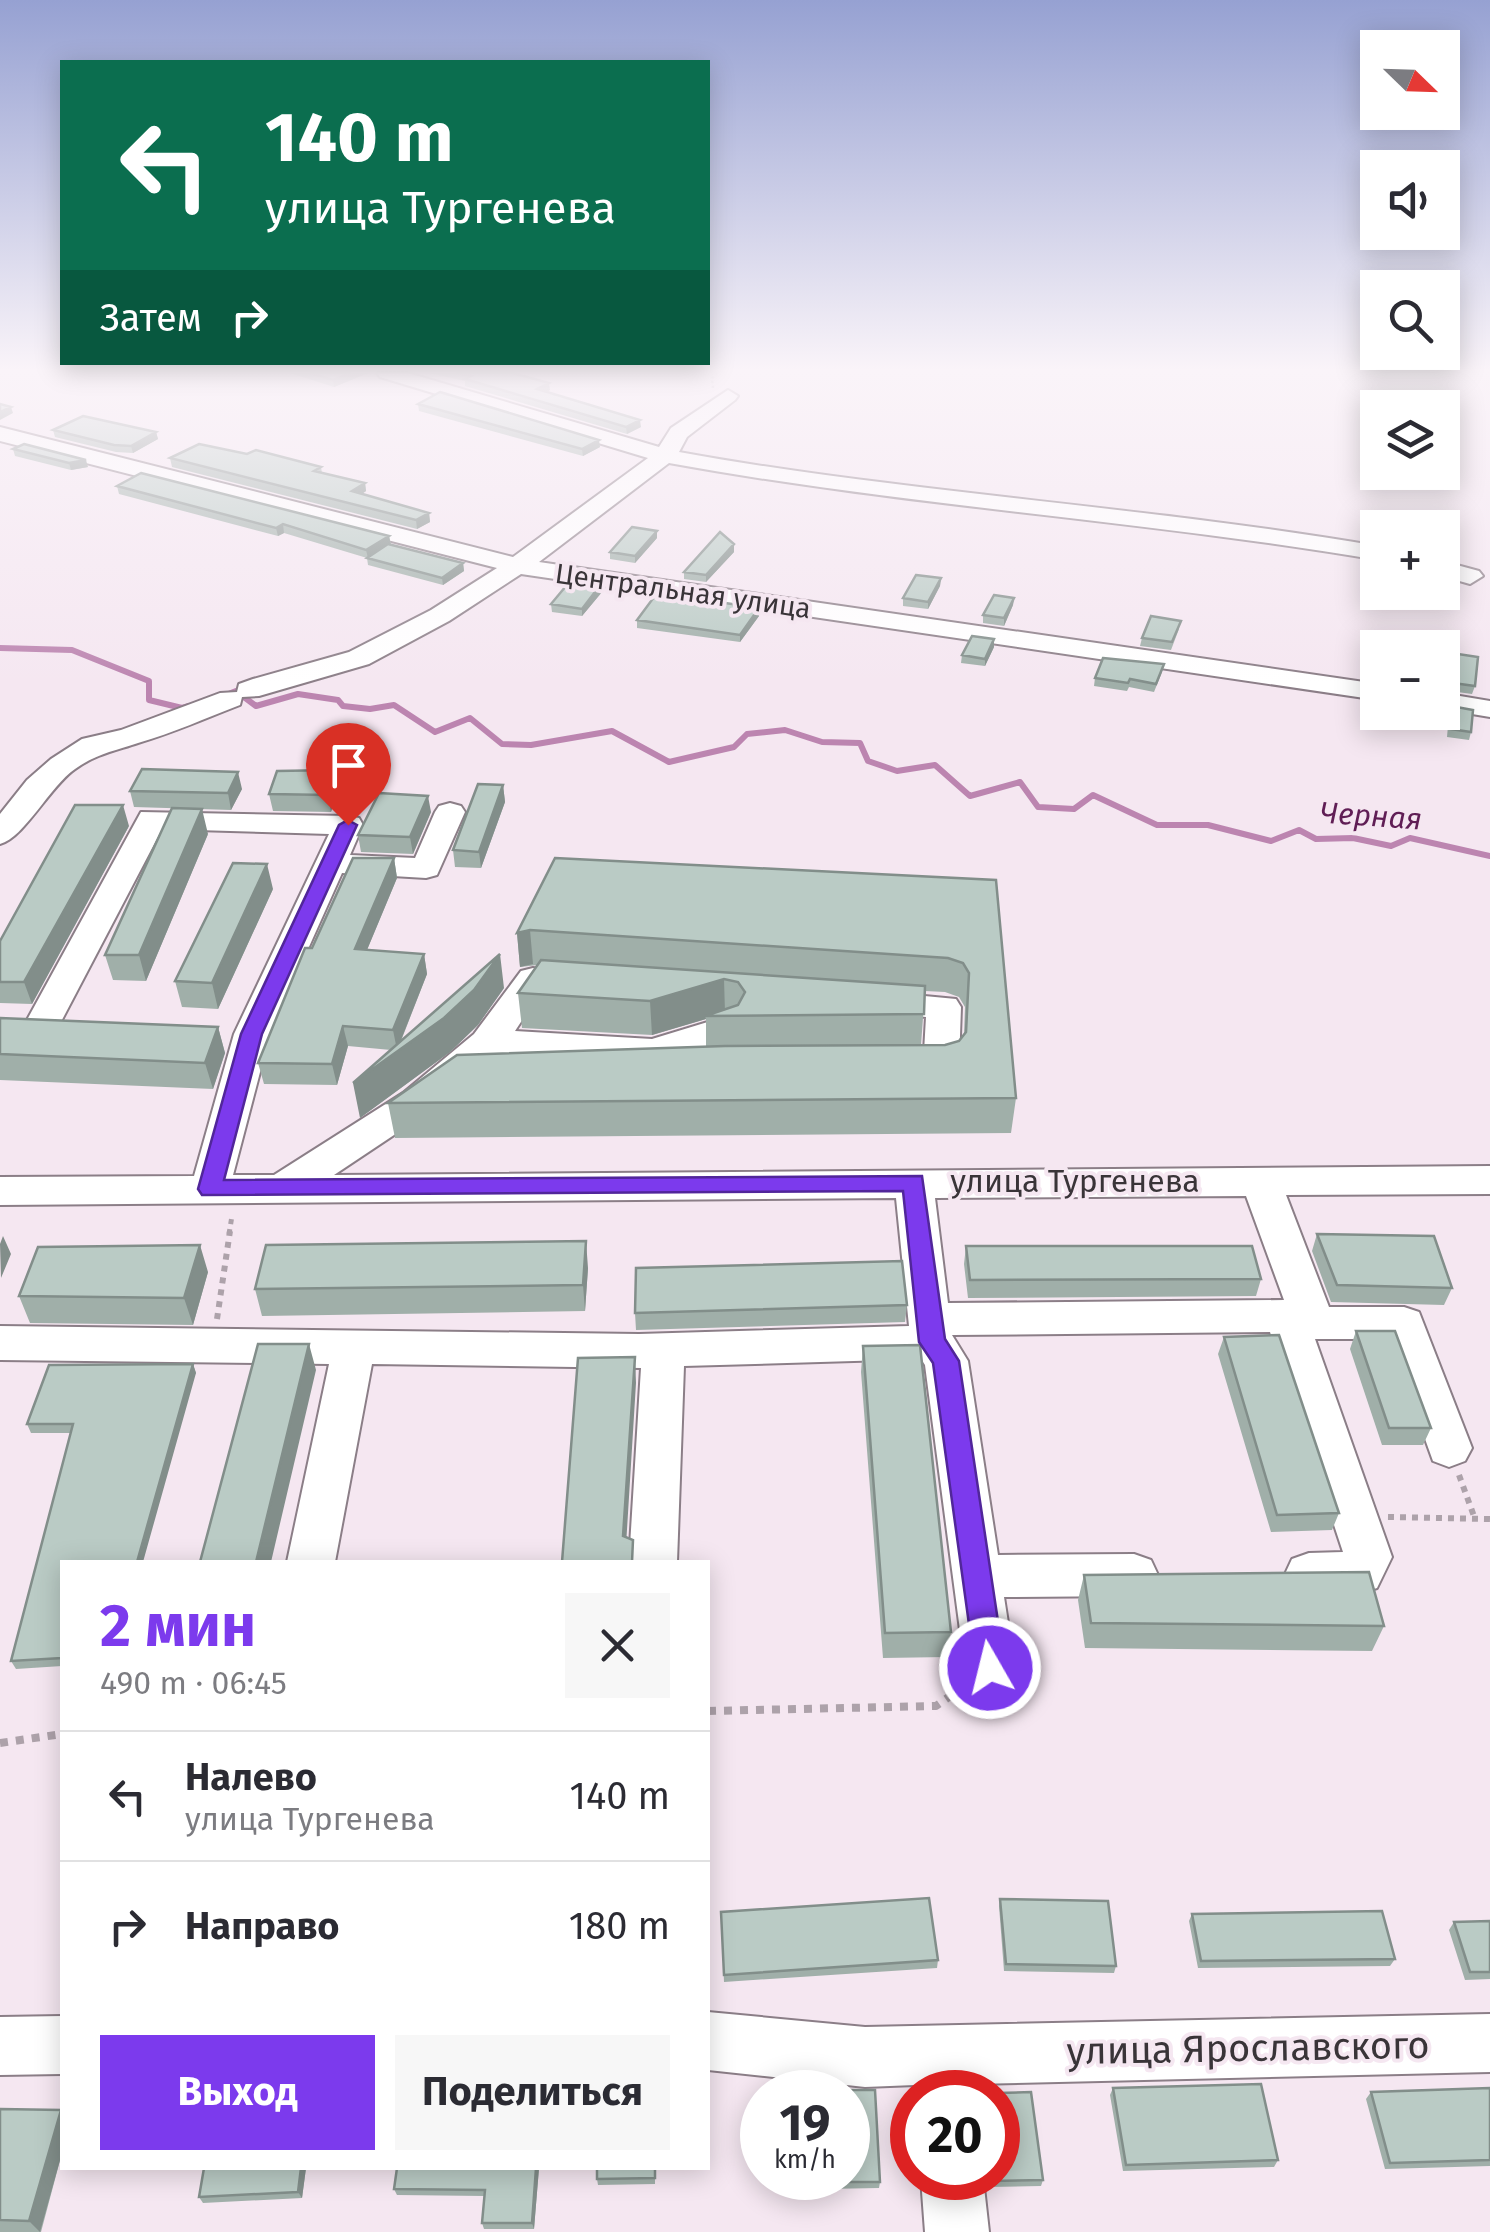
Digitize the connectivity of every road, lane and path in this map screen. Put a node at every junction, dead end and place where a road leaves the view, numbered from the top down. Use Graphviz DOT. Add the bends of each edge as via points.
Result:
graph roads {
  1 [pos="169,477"];
  2 [pos="637,477"];
  3 [pos="814,477"];
  4 [pos="1360,550"];
  5 [pos="518,566"];
  6 [pos="1460,573"];
  7 [pos="1470,576"];
  8 [pos="1360,689"];
  9 [pos="1460,704"];
  10 [pos="1490,709"];
  11 [pos="450,812"];
  12 [pos="0,835"];
  13 [pos="332,864"];
  14 [pos="590,983"];
  15 [pos="845,1000"];
  16 [pos="0,1028"];
  17 [pos="40,1029"];
  18 [pos="78,1030"];
  19 [pos="213,1033"];
  20 [pos="252,1034"];
  21 [pos="488,1040"];
  22 [pos="882,1064"];
  23 [pos="448,1074"];
  24 [pos="1260,1179"];
  25 [pos="1490,1180"];
  26 [pos="914,1182"];
  27 [pos="284,1187"];
  28 [pos="223,1188"];
  29 [pos="0,1190"];
  30 [pos="1295,1308"];
  31 [pos="931,1330"];
  32 [pos="0,1343"];
  33 [pos="214,1346"];
  34 [pos="354,1347"];
  35 [pos="663,1350"];
  36 [pos="1449,1448"];
  37 [pos="1354,1516"];
  38 [pos="1475,1518"];
  39 [pos="1490,1519"];
  40 [pos="311,1560"];
  41 [pos="653,1560"];
  42 [pos="1168,1574"];
  43 [pos="1264,1574"];
  44 [pos="977,1576"];
  45 [pos="990,1668"];
  46 [pos="710,1711"];
  47 [pos="60,1734"];
  48 [pos="0,1744"];
  49 [pos="710,2041"];
  50 [pos="1490,2043"];
  51 [pos="60,2045"];
  52 [pos="0,2046"];
  53 [pos="926,2070"];
  54 [pos="1014,2070"];
  55 [pos="954,2200"];
  56 [pos="956,2232"];
  1 -- 5 [label="street, Центральная улица"];
  2 -- 5 [label="street"];
  3 -- 4 [label="street"];
  5 -- 8 [label="street, Центральная улица"];
  5 -- 12 [label="street" via="360,657 92,746 38,786"];
  6 -- 7 [label="street"];
  9 -- 10 [label="street"];
  11 -- 13 [label="street" via="426,868"];
  13 -- 17 [label="street" via="348,825 152,819"];
  13 -- 20 [label="street"];
  14 -- 21 [label="street" via="533,979"];
  15 -- 22 [label="street" via="944,1007 941,1064"];
  16 -- 17 [label="street"];
  17 -- 18 [label="street"];
  19 -- 20 [label="street"];
  20 -- 28 [label="street"];
  21 -- 23 [label="street"];
  21 -- 23 [label="street" via="654,1051 725,1010 725,1065"];
  23 -- 27 [label="street" via="364,1139"];
  24 -- 25 [label="street, улица Тургенева"];
  24 -- 26 [label="street, улица Тургенева"];
  24 -- 30 [label="street"];
  26 -- 27 [label="street, улица Тургенева"];
  26 -- 31 [label="street"];
  27 -- 28 [label="street, улица Тургенева"];
  28 -- 29 [label="street, улица Тургенева"];
  28 -- 33 [label="path"];
  30 -- 31 [label="street"];
  30 -- 36 [label="street" via="1315,1323 1404,1323"];
  30 -- 37 [label="street"];
  31 -- 35 [label="street"];
  31 -- 44 [label="street" via="946,1361"];
  32 -- 33 [label="street"];
  33 -- 34 [label="street"];
  34 -- 35 [label="street"];
  34 -- 40 [label="street"];
  35 -- 41 [label="street"];
  36 -- 38 [label="path"];
  37 -- 38 [label="path"];
  37 -- 43 [label="street" via="1368,1557 1360,1574"];
  38 -- 39 [label="path"];
  42 -- 44 [label="street"];
  44 -- 45 [label="street"];
  45 -- 46 [label="path" via="936,1706"];
  47 -- 48 [label="path"];
  49 -- 53 [label="street, улица Ярославского" via="865,2056"];
  50 -- 54 [label="street, улица Ярославского"];
  51 -- 52 [label="street"];
  55 -- 56 [label="street"];
}
